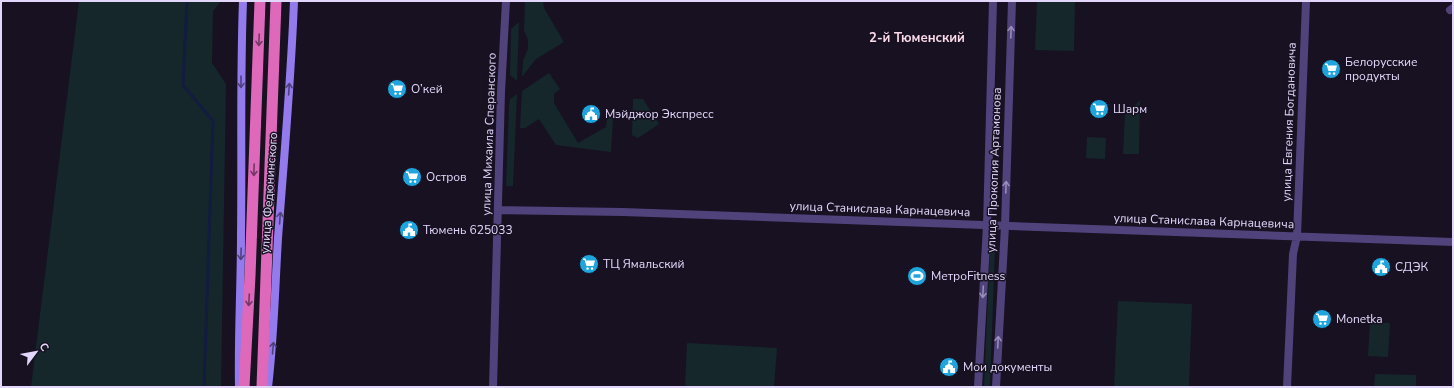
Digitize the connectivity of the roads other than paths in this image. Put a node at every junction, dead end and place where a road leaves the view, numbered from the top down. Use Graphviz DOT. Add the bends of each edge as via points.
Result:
graph roads {
  1 [pos="243,1"];
  2 [pos="260,1"];
  3 [pos="276,1"];
  4 [pos="294,1"];
  5 [pos="506,1"];
  6 [pos="994,1"];
  7 [pos="1012,1"];
  8 [pos="1306,1"];
  9 [pos="498,210"];
  10 [pos="988,225"];
  11 [pos="1005,226"];
  12 [pos="1297,236"];
  13 [pos="1453,242"];
  14 [pos="239,387"];
  15 [pos="244,387"];
  16 [pos="262,387"];
  17 [pos="268,387"];
  18 [pos="493,387"];
  19 [pos="978,387"];
  20 [pos="996,387"];
  21 [pos="1287,387"];
  1 -- 14 [label="main road, улица Федюнинского, one-way"];
  2 -- 15 [label="highway, улица Федюнинского, one-way"];
  3 -- 16 [label="highway, улица Федюнинского"];
  17 -- 4 [label="main road, улица Федюнинского, one-way" via="273,347"];
  5 -- 9 [label="street, улица Михаила Сперанского"];
  6 -- 10 [label="street, улица Прокопия Артамонова"];
  11 -- 7 [label="street, улица Прокопия Артамонова, one-way"];
  8 -- 12 [label="street, улица Евгения Богдановича"];
  9 -- 10 [label="street, улица Станислава Карнацевича"];
  9 -- 18 [label="street, улица Михаила Сперанского"];
  10 -- 11 [label="street, улица Станислава Карнацевича"];
  10 -- 19 [label="street, улица Прокопия Артамонова, one-way"];
  11 -- 12 [label="street, улица Станислава Карнацевича"];
  20 -- 11 [label="street, улица Прокопия Артамонова, one-way"];
  12 -- 13 [label="street, улица Станислава Карнацевича"];
  12 -- 21 [label="street, улица Евгения Богдановича" via="1293,254"];
}
